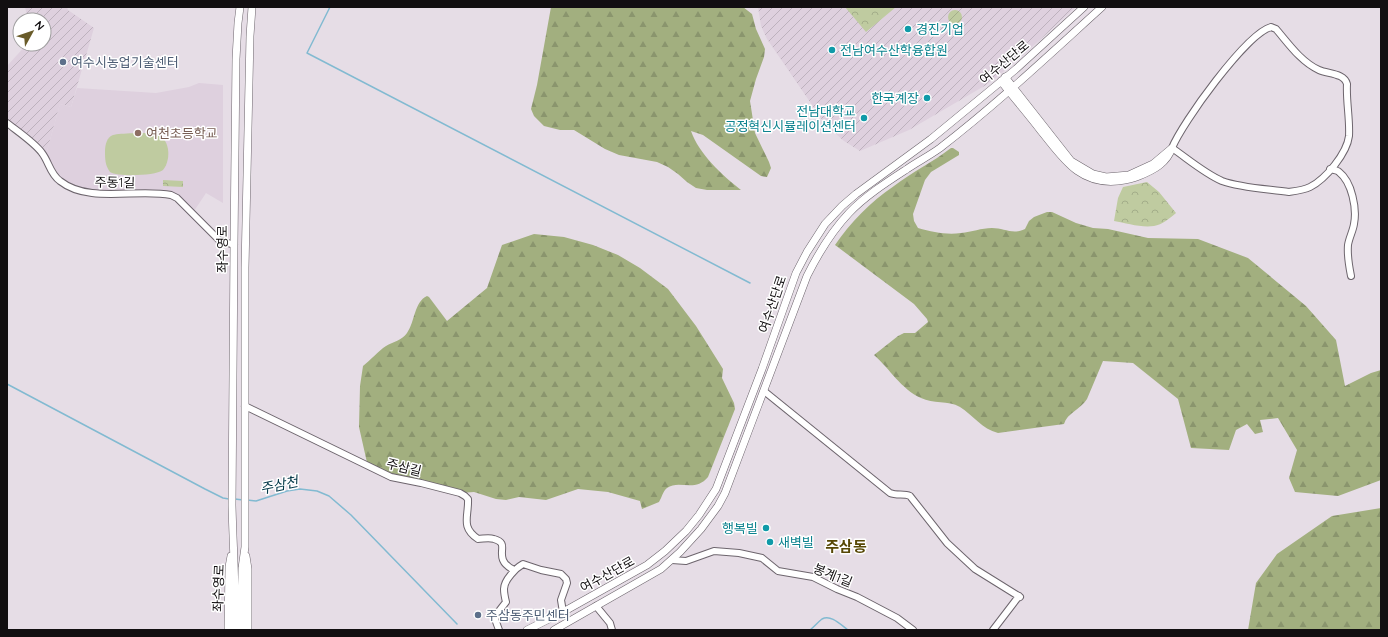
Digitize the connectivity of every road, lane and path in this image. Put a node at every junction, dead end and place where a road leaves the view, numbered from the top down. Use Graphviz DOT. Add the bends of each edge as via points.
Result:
graph roads {
  1 [pos="236,7"];
  2 [pos="240,7"];
  3 [pos="252,7"];
  4 [pos="1084,7"];
  5 [pos="1102,7"];
  6 [pos="238,23"];
  7 [pos="1003,79"];
  8 [pos="1011,89"];
  9 [pos="7,123"];
  10 [pos="1172,148"];
  11 [pos="1330,169"];
  12 [pos="234,245"];
  13 [pos="1351,276"];
  14 [pos="764,391"];
  15 [pos="245,406"];
  16 [pos="233,546"];
  17 [pos="245,547"];
  18 [pos="665,551"];
  19 [pos="672,560"];
  20 [pos="514,570"];
  21 [pos="596,606"];
  22 [pos="564,612"];
  23 [pos="228,630"];
  24 [pos="235,630"];
  25 [pos="241,630"];
  26 [pos="248,630"];
  27 [pos="499,630"];
  28 [pos="527,630"];
  29 [pos="554,630"];
  30 [pos="612,630"];
  31 [pos="913,630"];
  32 [pos="993,630"];
  1 -- 6 [label="street"];
  2 -- 6 [label="street, 좌수영로"];
  3 -- 15 [label="street, 좌수영로" via="245,268"];
  4 -- 7 [label="street, 여수산단로"];
  5 -- 8 [label="street, 여수산단로"];
  6 -- 12 [label="street, 좌수영로"];
  7 -- 8 [label="street"];
  7 -- 18 [label="street, 여수산단로" via="931,139 856,194 825,224 796,273 716,489 691,525"];
  8 -- 10 [label="street" via="1059,153 1074,169 1091,178 1106,182 1137,177 1164,162"];
  8 -- 14 [label="street, 여수산단로" via="939,148 862,202 834,232 807,276"];
  9 -- 12 [label="street, 주동1길" via="41,151 59,181 72,189 88,193 171,195 220,240"];
  10 -- 11 [label="street" via="1223,181 1289,192 1313,185"];
  10 -- 11 [label="street" via="1179,133 1225,69 1262,32 1274,28 1308,64 1320,71 1340,76 1346,81 1348,138 1344,151"];
  11 -- 13 [label="street" via="1343,176 1353,197 1354,223 1348,245"];
  12 -- 16 [label="street, 좌수영로"];
  14 -- 19 [label="street, 여수산단로" via="722,499 701,529"];
  14 -- 32 [label="street" via="890,492 910,496 947,543 976,569 1020,597"];
  15 -- 17 [label="street, 좌수영로"];
  15 -- 20 [label="street, 주삼길" via="390,477 463,494 468,502 466,524 469,531 478,539 492,538 501,543 504,562"];
  16 -- 23 [label="street, 좌수영로" via="229,567"];
  16 -- 24 [label="street, 좌수영로"];
  17 -- 25 [label="street, 좌수영로"];
  17 -- 26 [label="street, 좌수영로" via="248,569"];
  18 -- 19 [label="street"];
  18 -- 22 [label="street, 여수산단로" via="647,565"];
  19 -- 21 [label="street, 여수산단로" via="653,574"];
  19 -- 31 [label="street, 봉계1길" via="690,560 714,551 762,558 778,571 813,577 857,597 897,618"];
  20 -- 22 [label="street" via="525,564 562,575 567,582 561,600"];
  20 -- 27 [label="street" via="504,588 505,604 495,619"];
  21 -- 29 [label="street, 여수산단로"];
  21 -- 30 [label="street" via="610,623"];
  22 -- 28 [label="street, 여수산단로"];
}
